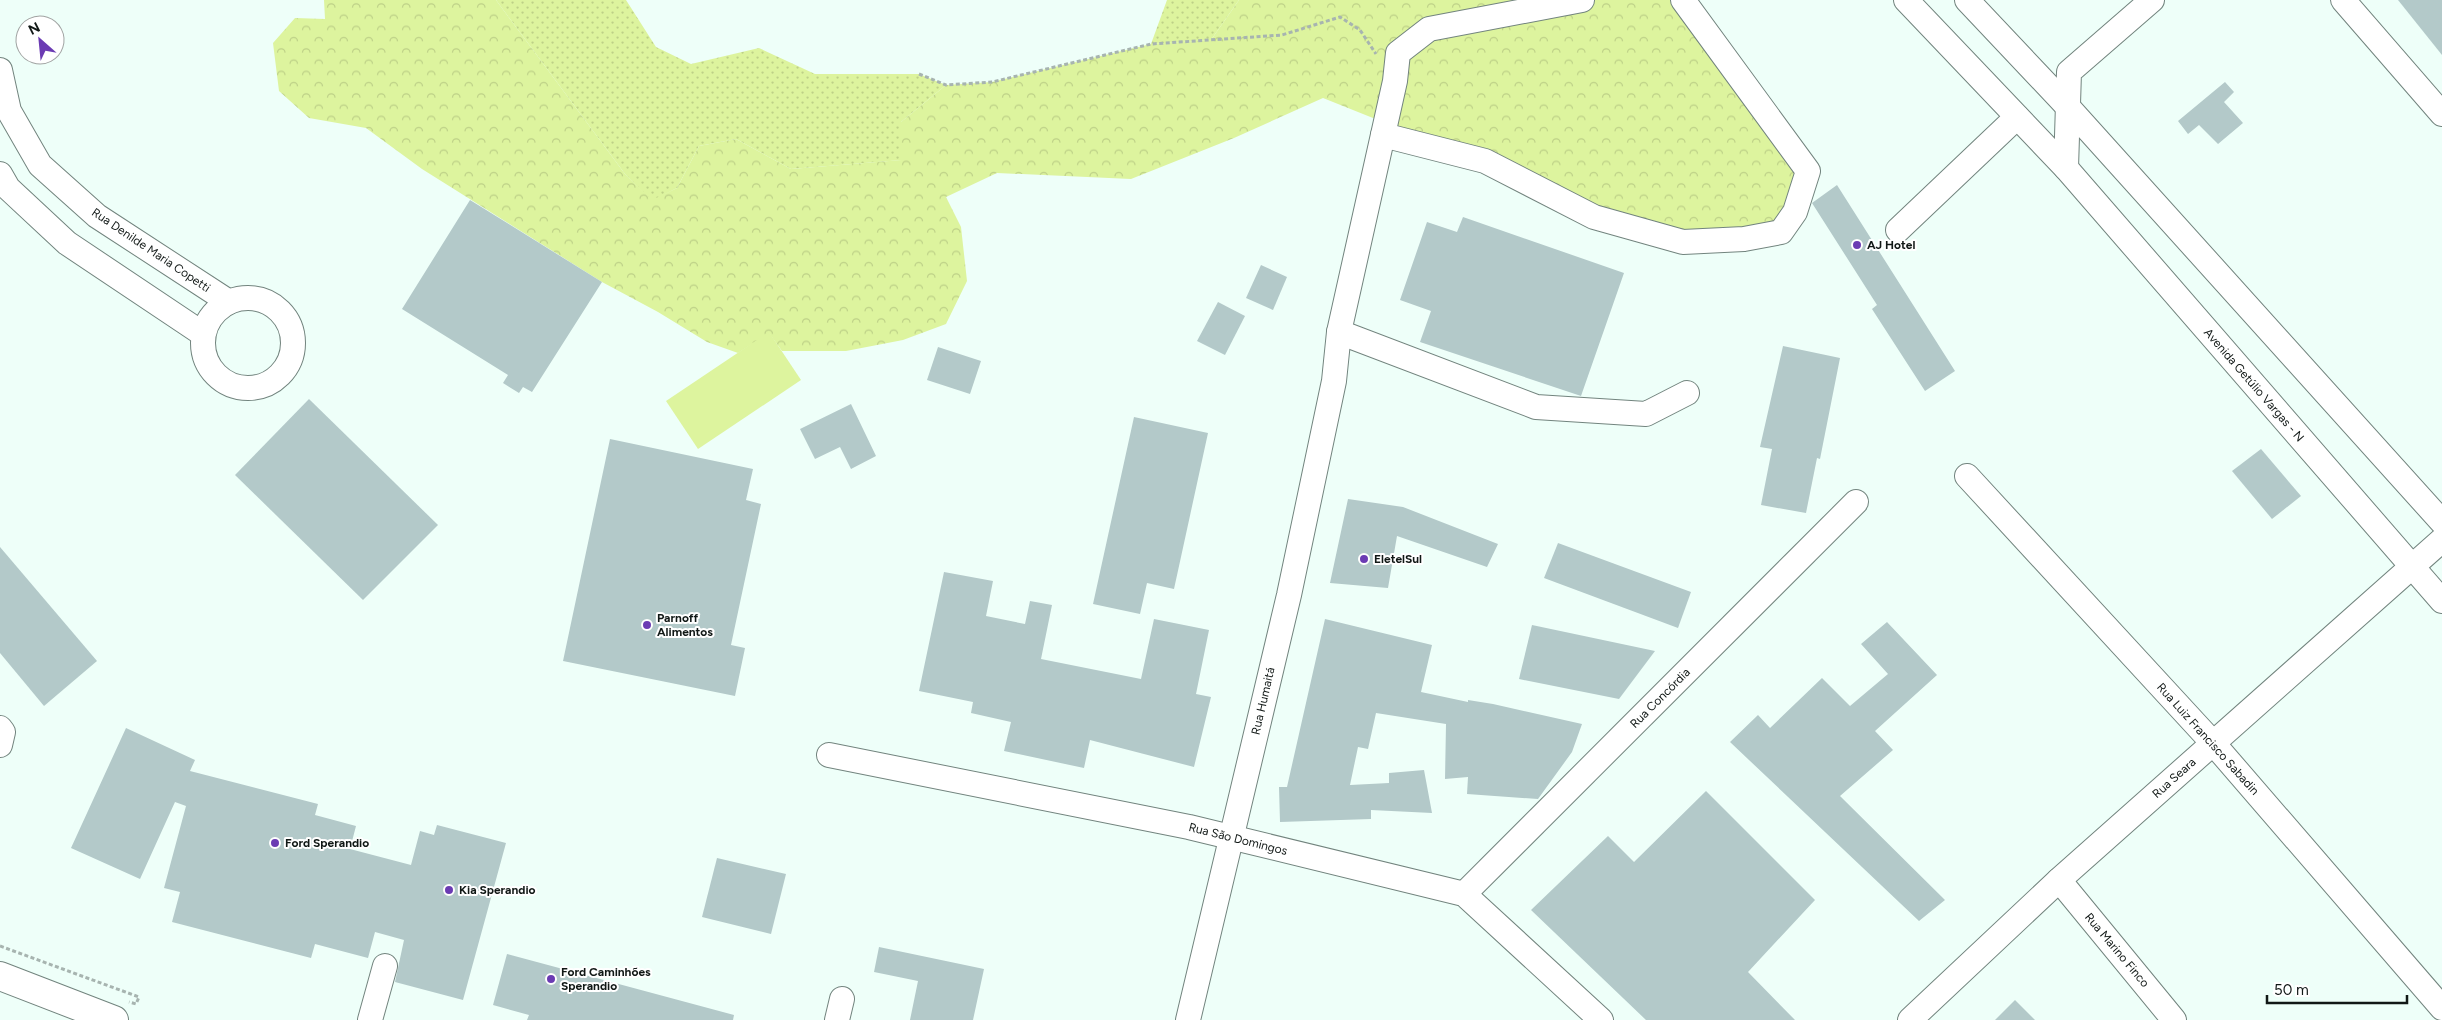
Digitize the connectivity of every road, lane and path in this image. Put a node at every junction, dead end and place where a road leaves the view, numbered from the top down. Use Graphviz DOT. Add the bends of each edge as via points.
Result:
graph roads {
  1 [pos="1582,0"];
  2 [pos="1683,0"];
  3 [pos="1906,0"];
  4 [pos="1967,0"];
  5 [pos="2152,0"];
  6 [pos="2343,0"];
  7 [pos="0,70"];
  8 [pos="919,74"];
  9 [pos="1395,81"];
  10 [pos="2068,107"];
  11 [pos="2442,114"];
  12 [pos="2017,117"];
  13 [pos="1383,135"];
  14 [pos="2066,168"];
  15 [pos="0,174"];
  16 [pos="1898,230"];
  17 [pos="229,302"];
  18 [pos="1339,332"];
  19 [pos="203,334"];
  20 [pos="1687,393"];
  21 [pos="1967,476"];
  22 [pos="1856,502"];
  23 [pos="2442,522"];
  24 [pos="2442,540"];
  25 [pos="2412,566"];
  26 [pos="2442,601"];
  27 [pos="0,728"];
  28 [pos="2213,743"];
  29 [pos="0,745"];
  30 [pos="829,755"];
  31 [pos="1231,838"];
  32 [pos="2059,880"];
  33 [pos="1464,894"];
  34 [pos="385,966"];
  35 [pos="0,976"];
  36 [pos="2442,1008"];
  37 [pos="114,1020"];
  38 [pos="370,1020"];
  39 [pos="1188,1020"];
  40 [pos="1601,1020"];
  41 [pos="1910,1020"];
  42 [pos="2174,1020"];
  1 -- 9 [label="street, Rua Humaitá" via="1430,30 1398,53"];
  2 -- 13 [label="street" via="1808,171 1794,212 1781,232 1744,239 1683,242 1594,217 1485,161"];
  3 -- 12 [label="street, Avenida Getúlio Vargas - N"];
  4 -- 10 [label="street"];
  5 -- 10 [label="street" via="2069,72"];
  6 -- 11 [label="street"];
  7 -- 17 [label="street, Rua Denilde Maria Copetti" via="9,111 40,165 97,216"];
  8 -- 9 [label="path" via="946,85 992,82 1151,44 1282,35 1340,17 1360,30"];
  9 -- 13 [label="street, Rua Humaitá"];
  10 -- 14 [label="street"];
  10 -- 23 [label="street"];
  12 -- 14 [label="street, Avenida Getúlio Vargas - N"];
  12 -- 16 [label="street"];
  13 -- 18 [label="street, Rua Humaitá"];
  14 -- 25 [label="street, Avenida Getúlio Vargas - N"];
  15 -- 19 [label="street" via="8,188 66,243"];
  17 -- 19 [label="street" via="212,314"];
  17 -- 19 [label="street" via="252,298 273,306 283,316 288,322 293,343 287,365 273,381 253,389 231,386 214,374 204,355"];
  18 -- 20 [label="street" via="1536,406 1646,414"];
  18 -- 31 [label="street, Rua Humaitá" via="1334,381"];
  21 -- 28 [label="street, Rua Luiz Francisco Sabadin"];
  22 -- 33 [label="street, Rua Concórdia"];
  24 -- 25 [label="street, Rua Seara"];
  25 -- 26 [label="street, Avenida Getúlio Vargas - N"];
  25 -- 28 [label="street, Rua Seara"];
  27 -- 29 [label="street" via="3,732"];
  28 -- 32 [label="street, Rua Seara"];
  28 -- 36 [label="street, Rua Luiz Francisco Sabadin"];
  30 -- 31 [label="street, Rua São Domingos"];
  31 -- 33 [label="street, Rua São Domingos"];
  31 -- 39 [label="street, Rua Humaitá"];
  32 -- 41 [label="street, Rua Seara"];
  32 -- 42 [label="street, Rua Marino Finco"];
  33 -- 40 [label="street, Rua São Domingos"];
  34 -- 38 [label="street"];
  35 -- 37 [label="main road"];
}
